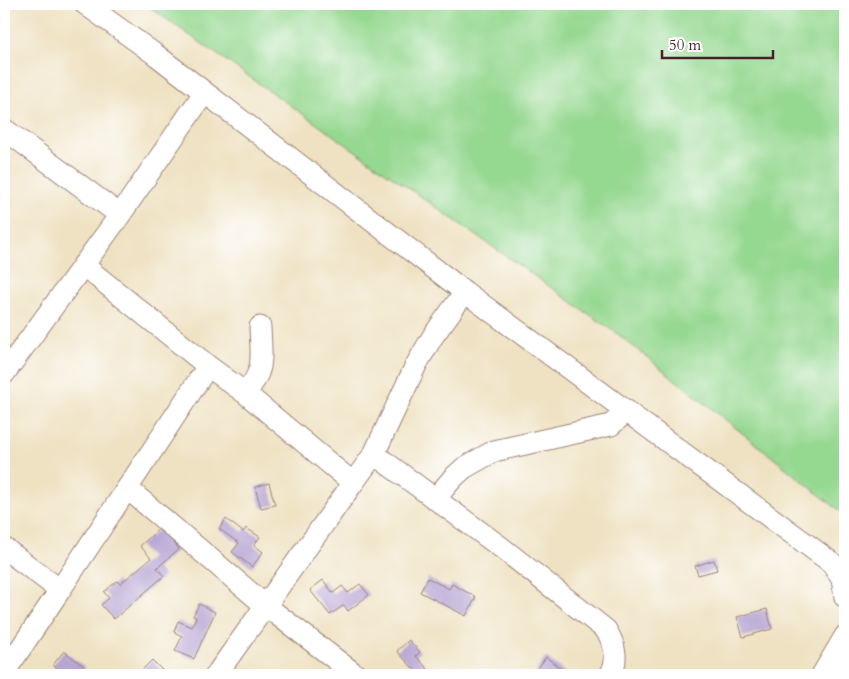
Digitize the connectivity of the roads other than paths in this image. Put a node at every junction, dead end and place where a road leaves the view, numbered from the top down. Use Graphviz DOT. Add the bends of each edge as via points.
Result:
graph roads {
  1 [pos="85,4"];
  2 [pos="204,93"];
  3 [pos="4,129"];
  4 [pos="120,215"];
  5 [pos="83,265"];
  6 [pos="465,292"];
  7 [pos="260,327"];
  8 [pos="208,366"];
  9 [pos="4,374"];
  10 [pos="245,393"];
  11 [pos="627,411"];
  12 [pos="374,454"];
  13 [pos="353,484"];
  14 [pos="128,488"];
  15 [pos="435,499"];
  16 [pos="4,548"];
  17 [pos="60,590"];
  18 [pos="845,597"];
  19 [pos="266,606"];
  20 [pos="845,636"];
  21 [pos="4,673"];
  22 [pos="216,675"];
  23 [pos="356,675"];
  24 [pos="610,675"];
  25 [pos="822,675"];
  1 -- 2 [label="street"];
  2 -- 4 [label="street"];
  2 -- 6 [label="street"];
  3 -- 4 [label="street"];
  4 -- 5 [label="street"];
  5 -- 8 [label="street"];
  5 -- 9 [label="street"];
  6 -- 11 [label="street"];
  6 -- 12 [label="street" via="416,365"];
  7 -- 10 [label="street" via="261,368"];
  8 -- 10 [label="street"];
  8 -- 14 [label="street"];
  10 -- 13 [label="street"];
  11 -- 15 [label="street" via="611,425 494,452 464,468"];
  11 -- 18 [label="street" via="832,563 842,579"];
  12 -- 13 [label="street"];
  12 -- 15 [label="street"];
  13 -- 19 [label="street"];
  14 -- 17 [label="street"];
  14 -- 19 [label="street"];
  15 -- 24 [label="street" via="606,630 615,657"];
  16 -- 17 [label="street"];
  17 -- 21 [label="street"];
  19 -- 22 [label="street"];
  19 -- 23 [label="street"];
  20 -- 25 [label="street"];
}
